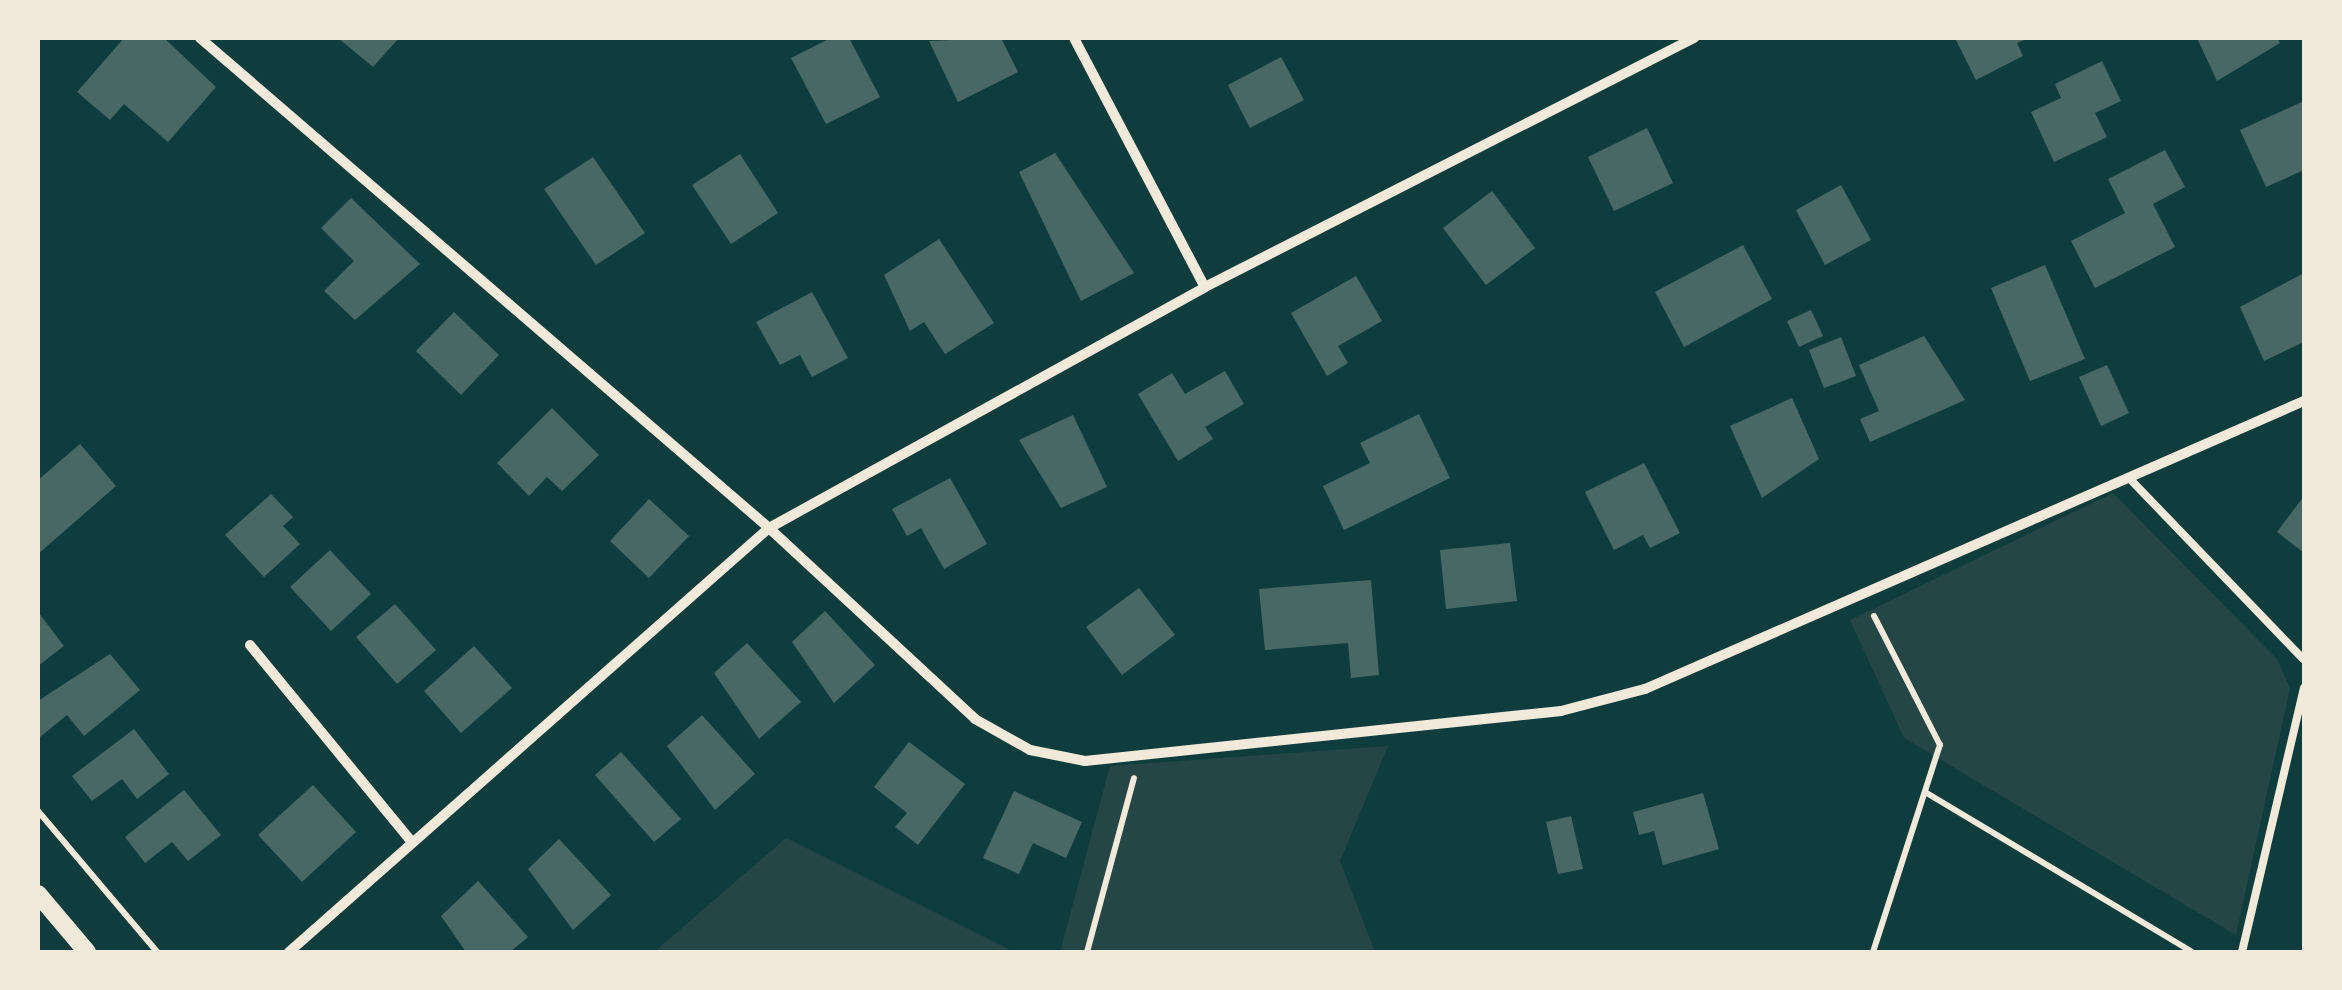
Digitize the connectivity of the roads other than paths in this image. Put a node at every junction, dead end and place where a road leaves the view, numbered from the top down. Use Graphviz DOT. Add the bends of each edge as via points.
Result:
graph roads {
  1 [pos="200,38"];
  2 [pos="1074,38"];
  3 [pos="1694,38"];
  4 [pos="1205,287"];
  5 [pos="2304,401"];
  6 [pos="2128,478"];
  7 [pos="770,528"];
  8 [pos="250,645"];
  9 [pos="2304,660"];
  10 [pos="2304,688"];
  11 [pos="2294,721"];
  12 [pos="2304,726"];
  13 [pos="412,842"];
  14 [pos="38,894"];
  15 [pos="87,952"];
  16 [pos="290,952"];
  17 [pos="2242,952"];
  1 -- 7 [label="street"];
  2 -- 4 [label="street"];
  3 -- 4 [label="street"];
  4 -- 7 [label="street"];
  5 -- 6 [label="street"];
  6 -- 7 [label="street" via="1644,690 1561,712 1085,761 1048,754 975,719"];
  6 -- 9 [label="lane"];
  7 -- 13 [label="street"];
  8 -- 13 [label="street"];
  10 -- 11 [label="lane"];
  11 -- 12 [label="lane"];
  11 -- 17 [label="lane"];
  13 -- 16 [label="street"];
  14 -- 15 [label="street"];
}
